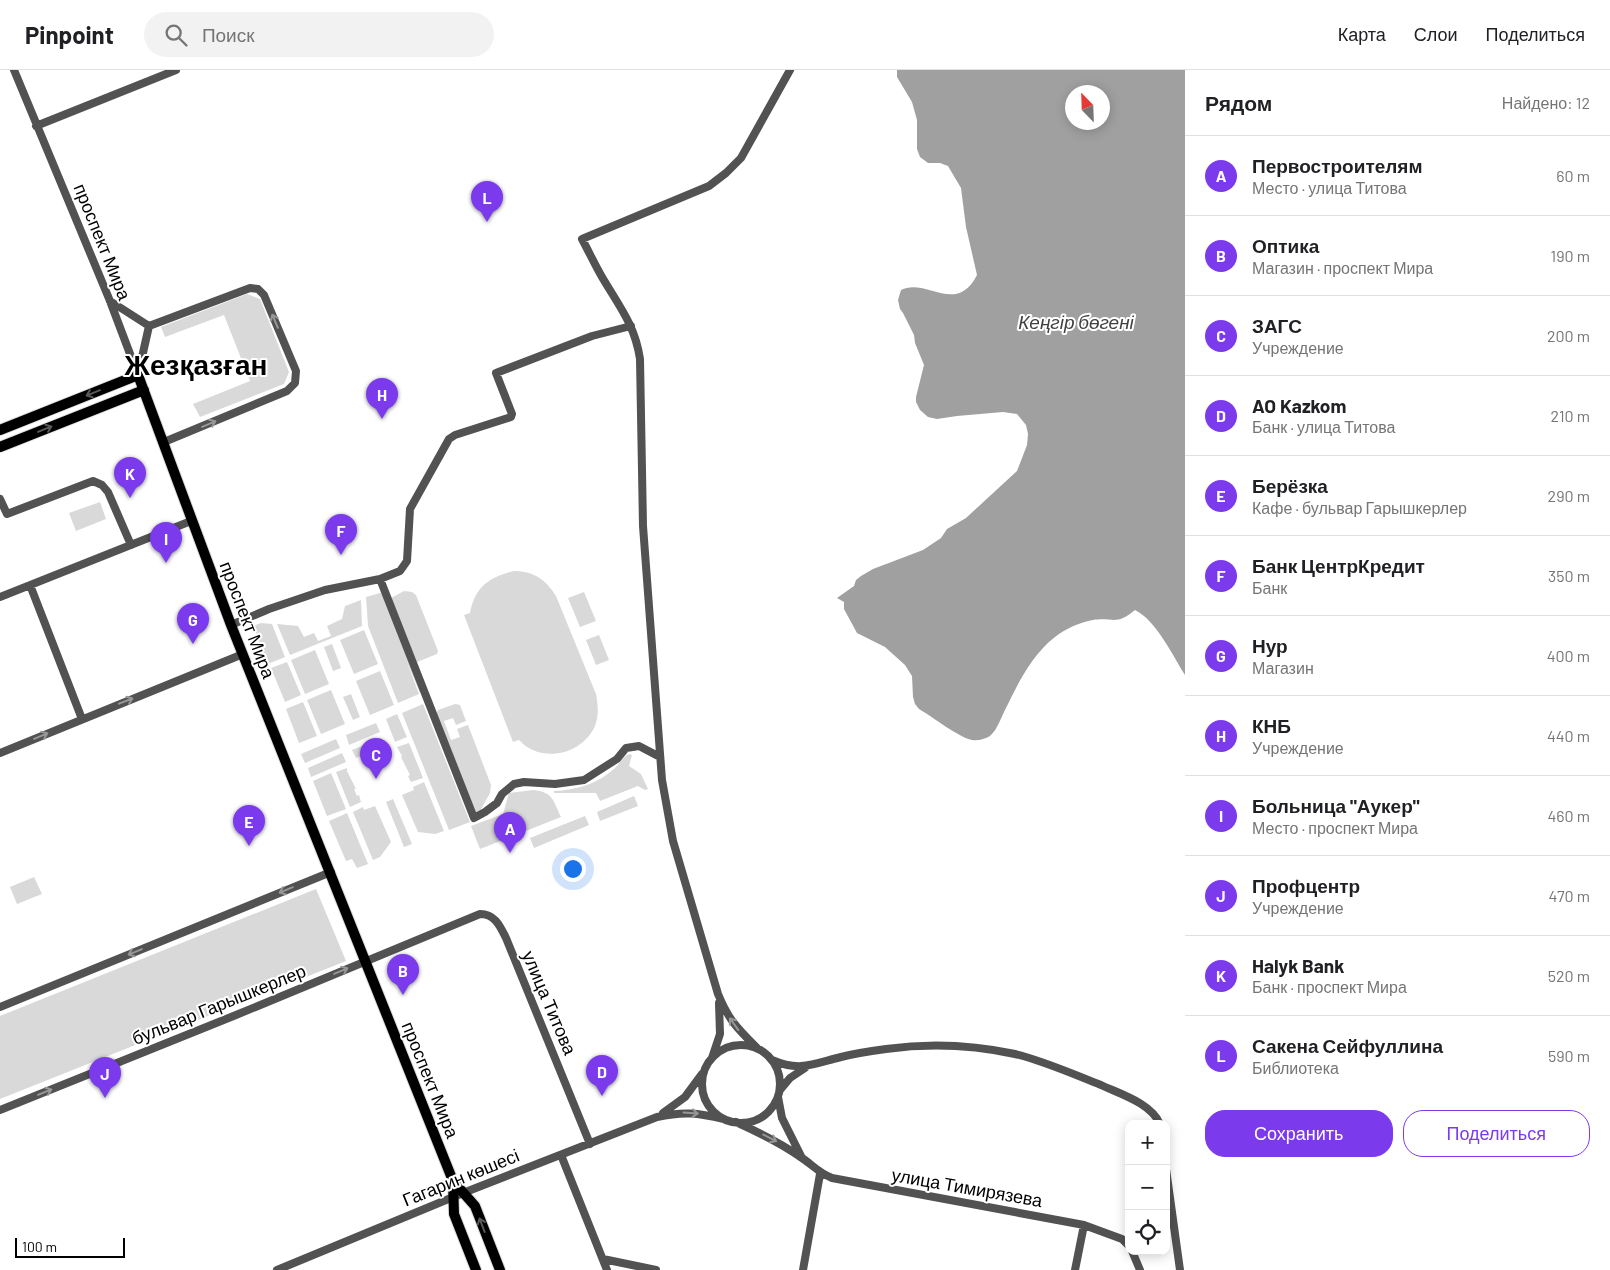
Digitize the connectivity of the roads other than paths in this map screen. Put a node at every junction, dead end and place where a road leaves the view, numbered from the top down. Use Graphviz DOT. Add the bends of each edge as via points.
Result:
graph roads {
  1 [pos="14,70"];
  2 [pos="176,70"];
  3 [pos="790,70"];
  4 [pos="36,126"];
  5 [pos="110,301"];
  6 [pos="149,326"];
  7 [pos="632,326"];
  8 [pos="138,374"];
  9 [pos="144,390"];
  10 [pos="0,430"];
  11 [pos="164,442"];
  12 [pos="0,447"];
  13 [pos="0,499"];
  14 [pos="191,521"];
  15 [pos="132,544"];
  16 [pos="380,579"];
  17 [pos="30,585"];
  18 [pos="0,597"];
  19 [pos="231,625"];
  20 [pos="243,654"];
  21 [pos="82,719"];
  22 [pos="0,753"];
  23 [pos="660,757"];
  24 [pos="331,872"];
  25 [pos="480,914"];
  26 [pos="366,961"];
  27 [pos="718,994"];
  28 [pos="0,1007"];
  29 [pos="758,1049"];
  30 [pos="712,1058"];
  31 [pos="772,1060"];
  32 [pos="807,1067"];
  33 [pos="705,1071"];
  34 [pos="779,1093"];
  35 [pos="0,1110"];
  36 [pos="657,1117"];
  37 [pos="724,1119"];
  38 [pos="1157,1120"];
  39 [pos="736,1122"];
  40 [pos="590,1144"];
  41 [pos="560,1155"];
  42 [pos="802,1157"];
  43 [pos="820,1174"];
  44 [pos="458,1195"];
  45 [pos="1170,1198"];
  46 [pos="1084,1225"];
  47 [pos="1125,1243"];
  48 [pos="1134,1255"];
  49 [pos="602,1259"];
  50 [pos="277,1270"];
  51 [pos="476,1270"];
  52 [pos="500,1270"];
  53 [pos="607,1270"];
  54 [pos="656,1270"];
  55 [pos="803,1270"];
  56 [pos="1076,1270"];
  57 [pos="1140,1270"];
  58 [pos="1180,1270"];
  1 -- 4 [label="street, проспект Мира"];
  2 -- 4 [label="street"];
  3 -- 7 [label="street" via="741,158 726,173 709,186 582,239"];
  4 -- 5 [label="street, проспект Мира"];
  5 -- 6 [label="street"];
  5 -- 8 [label="street, проспект Мира"];
  6 -- 8 [label="street"];
  11 -- 6 [label="street, one-way" via="287,392 294,383 296,371 264,295 258,289 250,288"];
  7 -- 16 [label="street" via="592,336 496,373 511,418 450,439 410,509 407,561 400,571"];
  7 -- 23 [label="street" via="640,359 643,526"];
  8 -- 9 [label="main road, проспект Мира"];
  8 -- 10 [label="main road, one-way"];
  9 -- 11 [label="main road, проспект Мира"];
  12 -- 9 [label="main road, one-way"];
  11 -- 14 [label="main road, проспект Мира"];
  13 -- 15 [label="street" via="7,514 93,481 108,492"];
  14 -- 15 [label="street"];
  14 -- 19 [label="main road, проспект Мира"];
  15 -- 17 [label="street"];
  16 -- 19 [label="street" via="325,590"];
  16 -- 23 [label="street" via="474,818 497,803 514,784 584,780 617,759 626,748 639,746"];
  17 -- 18 [label="street"];
  17 -- 21 [label="street"];
  19 -- 20 [label="main road, проспект Мира"];
  21 -- 20 [label="street, one-way"];
  20 -- 24 [label="main road, проспект Мира"];
  22 -- 21 [label="street, one-way"];
  23 -- 27 [label="street" via="673,840"];
  24 -- 26 [label="main road, проспект Мира"];
  24 -- 28 [label="street, one-way"];
  25 -- 26 [label="street, бульвар Гарышкерлер"];
  25 -- 40 [label="street, улица Титова" via="496,920 506,938"];
  35 -- 26 [label="street, бульвар Гарышкерлер, one-way"];
  26 -- 44 [label="main road, проспект Мира"];
  29 -- 27 [label="street, one-way" via="737,1029"];
  27 -- 30 [label="street" via="720,1034"];
  29 -- 30 [label="street" via="734,1046"];
  29 -- 31 [label="street"];
  30 -- 33 [label="street"];
  31 -- 32 [label="street"];
  31 -- 34 [label="street" via="779,1076"];
  32 -- 34 [label="street" via="790,1078"];
  32 -- 38 [label="street" via="887,1048 956,1046 988,1049 1044,1063 1116,1092 1152,1112"];
  33 -- 36 [label="street" via="685,1097"];
  33 -- 37 [label="street" via="702,1086 706,1102"];
  34 -- 39 [label="street" via="772,1107 762,1116 750,1122"];
  34 -- 42 [label="street" via="782,1118"];
  36 -- 37 [label="street, one-way" via="676,1112"];
  36 -- 40 [label="street, Гагарин көшесі"];
  37 -- 39 [label="street"];
  39 -- 42 [label="street, one-way"];
  40 -- 41 [label="street, Гагарин көшесі"];
  41 -- 44 [label="street, Гагарин көшесі"];
  41 -- 49 [label="street"];
  42 -- 43 [label="street, улица Тимирязева"];
  43 -- 46 [label="street, улица Тимирязева"];
  43 -- 55 [label="street"];
  44 -- 50 [label="street, Гагарин көшесі"];
  44 -- 51 [label="main road" via="454,1214"];
  52 -- 44 [label="main road, проспект Мира, one-way" via="474,1206"];
  45 -- 58 [label="street"];
  46 -- 47 [label="street, улица Тимирязева"];
  46 -- 56 [label="street"];
  48 -- 57 [label="street"];
  49 -- 53 [label="street"];
  49 -- 54 [label="street"];
}
